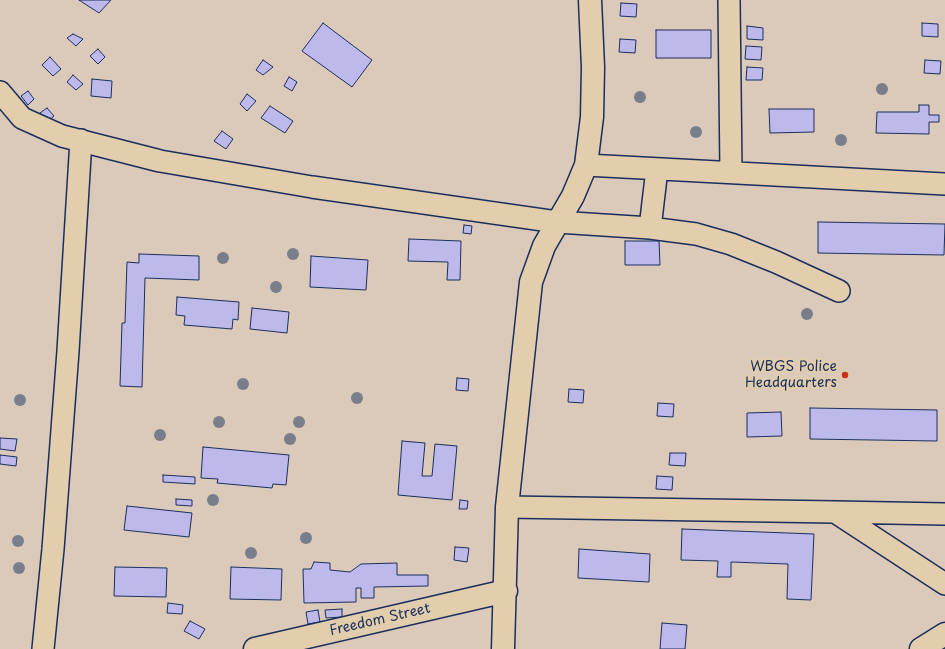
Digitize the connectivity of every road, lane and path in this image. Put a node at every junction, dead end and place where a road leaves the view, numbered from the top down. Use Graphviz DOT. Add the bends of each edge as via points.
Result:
graph roads {
  1 [pos="590,0"];
  2 [pos="729,0"];
  3 [pos="0,92"];
  4 [pos="81,140"];
  5 [pos="586,164"];
  6 [pos="657,169"];
  7 [pos="731,172"];
  8 [pos="945,184"];
  9 [pos="557,222"];
  10 [pos="650,228"];
  11 [pos="840,291"];
  12 [pos="507,507"];
  13 [pos="834,512"];
  14 [pos="945,514"];
  15 [pos="945,584"];
  16 [pos="506,591"];
  17 [pos="945,634"];
  18 [pos="42,649"];
  19 [pos="255,649"];
  20 [pos="503,649"];
  21 [pos="921,649"];
  1 -- 5 [label="street" via="594,67"];
  2 -- 7 [label="street"];
  3 -- 4 [label="street" via="22,118 62,136"];
  4 -- 9 [label="street" via="160,160 312,187"];
  4 -- 18 [label="street" via="56,502"];
  5 -- 6 [label="street"];
  5 -- 9 [label="street" via="573,196"];
  6 -- 7 [label="street"];
  6 -- 10 [label="street"];
  7 -- 8 [label="street"];
  9 -- 10 [label="street"];
  9 -- 12 [label="street" via="544,246 531,282"];
  10 -- 11 [label="street" via="696,234 731,244"];
  12 -- 13 [label="street"];
  12 -- 16 [label="street"];
  13 -- 14 [label="street"];
  13 -- 15 [label="street"];
  16 -- 19 [label="street, Freedom Street"];
  16 -- 20 [label="street"];
  17 -- 21 [label="street"];
}
